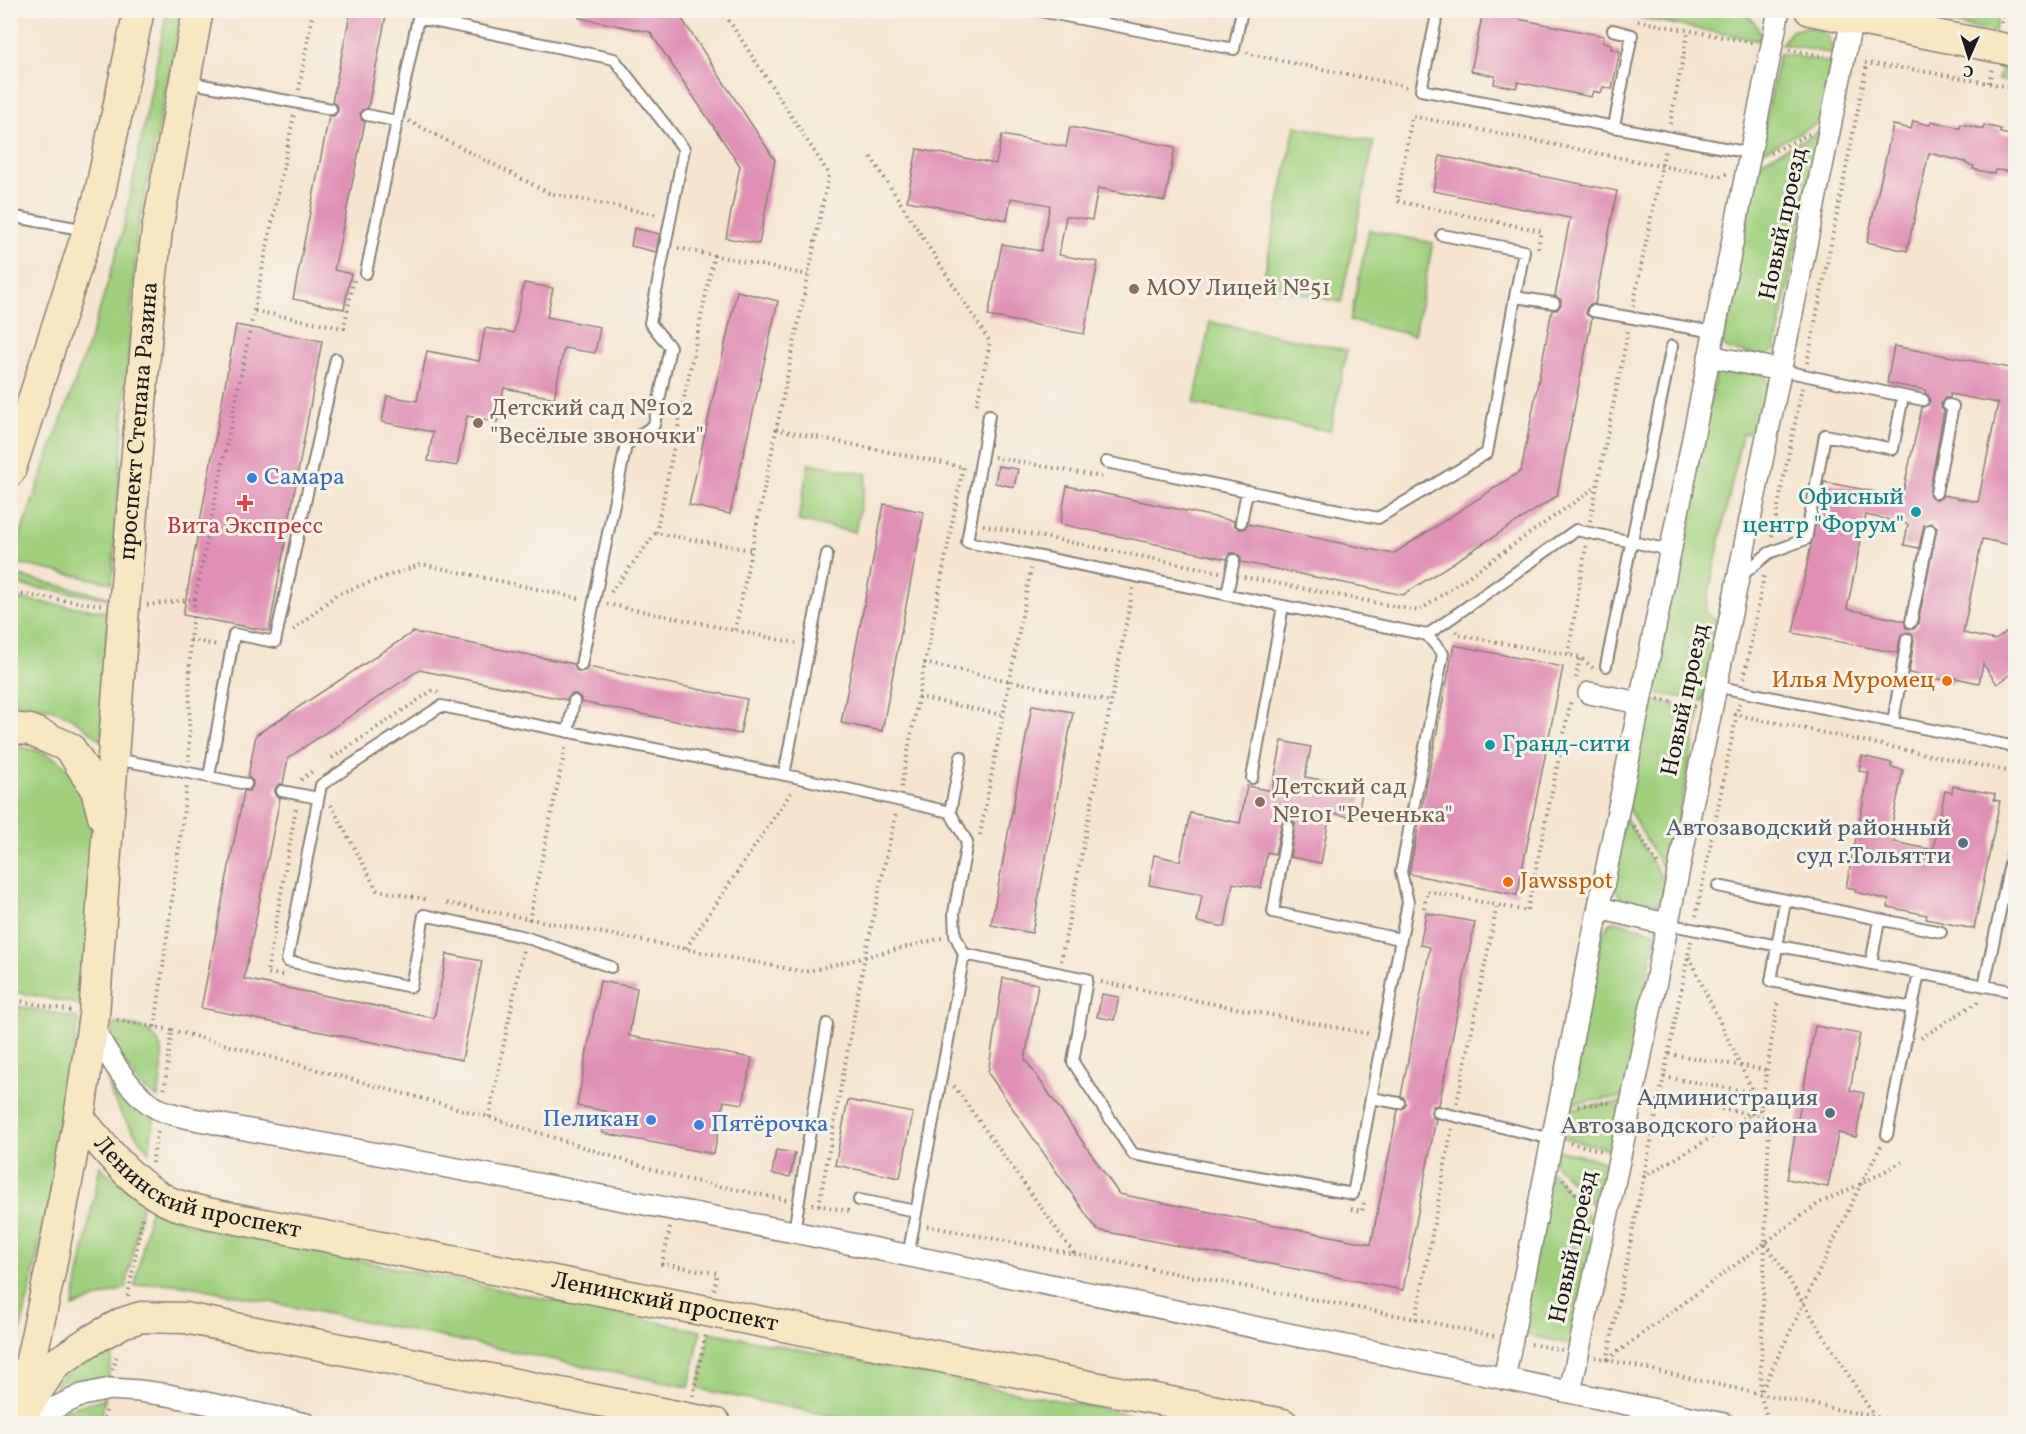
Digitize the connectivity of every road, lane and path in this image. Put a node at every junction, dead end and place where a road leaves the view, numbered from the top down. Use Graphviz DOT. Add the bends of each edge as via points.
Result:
graph roads {
  1 [pos="13,10"];
  2 [pos="139,10"];
  3 [pos="198,10"];
  4 [pos="314,10"];
  5 [pos="722,10"];
  6 [pos="1035,10"];
  7 [pos="1242,10"];
  8 [pos="1438,10"];
  9 [pos="1779,10"];
  10 [pos="1810,10"];
  11 [pos="1852,19"];
  12 [pos="10,24"];
  13 [pos="1613,30"];
  14 [pos="2016,51"];
  15 [pos="1249,54"];
  16 [pos="1867,64"];
  17 [pos="184,81"];
  18 [pos="1989,83"];
  19 [pos="2016,88"];
  20 [pos="1421,90"];
  21 [pos="296,103"];
  22 [pos="331,109"];
  23 [pos="1857,110"];
  24 [pos="367,116"];
  25 [pos="397,119"];
  26 [pos="1830,123"];
  27 [pos="1614,126"];
  28 [pos="1759,153"];
  29 [pos="871,158"];
  30 [pos="1730,172"];
  31 [pos="10,216"];
  32 [pos="671,217"];
  33 [pos="89,231"];
  34 [pos="1442,235"];
  35 [pos="665,245"];
  36 [pos="679,248"];
  37 [pos="1537,254"];
  38 [pos="714,255"];
  39 [pos="361,272"];
  40 [pos="808,275"];
  41 [pos="1515,297"];
  42 [pos="1554,303"];
  43 [pos="1593,310"];
  44 [pos="255,311"];
  45 [pos="1714,332"];
  46 [pos="1672,346"];
  47 [pos="1709,356"];
  48 [pos="336,359"];
  49 [pos="1780,370"];
  50 [pos="1804,375"];
  51 [pos="1903,396"];
  52 [pos="1923,400"];
  53 [pos="1948,405"];
  54 [pos="976,408"];
  55 [pos="989,415"];
  56 [pos="776,429"];
  57 [pos="982,454"];
  58 [pos="1106,462"];
  59 [pos="963,467"];
  60 [pos="10,471"];
  61 [pos="1110,478"];
  62 [pos="1597,486"];
  63 [pos="1247,492"];
  64 [pos="1936,494"];
  65 [pos="953,518"];
  66 [pos="970,522"];
  67 [pos="1241,522"];
  68 [pos="1930,530"];
  69 [pos="656,533"];
  70 [pos="1038,536"];
  71 [pos="1632,541"];
  72 [pos="751,550"];
  73 [pos="1670,550"];
  74 [pos="827,554"];
  75 [pos="1769,554"];
  76 [pos="1034,555"];
  77 [pos="1234,560"];
  78 [pos="1231,574"];
  79 [pos="1135,576"];
  80 [pos="1737,579"];
  81 [pos="1227,594"];
  82 [pos="195,599"];
  83 [pos="594,601"];
  84 [pos="1283,606"];
  85 [pos="1448,620"];
  86 [pos="1911,622"];
  87 [pos="1427,634"];
  88 [pos="285,637"];
  89 [pos="1907,639"];
  90 [pos="232,647"];
  91 [pos="1568,655"];
  92 [pos="1580,657"];
  93 [pos="924,663"];
  94 [pos="581,665"];
  95 [pos="1606,666"];
  96 [pos="1008,680"];
  97 [pos="1715,686"];
  98 [pos="1579,688"];
  99 [pos="1741,691"];
  100 [pos="443,693"];
  101 [pos="918,697"];
  102 [pos="574,701"];
  103 [pos="1111,702"];
  104 [pos="1640,703"];
  105 [pos="1002,715"];
  106 [pos="1893,722"];
  107 [pos="10,728"];
  108 [pos="568,732"];
  109 [pos="2016,747"];
  110 [pos="961,757"];
  111 [pos="112,758"];
  112 [pos="330,759"];
  113 [pos="320,766"];
  114 [pos="188,773"];
  115 [pos="790,776"];
  116 [pos="209,777"];
  117 [pos="1252,778"];
  118 [pos="246,784"];
  119 [pos="282,791"];
  120 [pos="299,794"];
  121 [pos="319,795"];
  122 [pos="899,800"];
  123 [pos="1620,803"];
  124 [pos="950,812"];
  125 [pos="1288,826"];
  126 [pos="107,834"];
  127 [pos="2016,836"];
  128 [pos="978,843"];
  129 [pos="1718,886"];
  130 [pos="1673,889"];
  131 [pos="432,900"];
  132 [pos="1785,901"];
  133 [pos="1497,905"];
  134 [pos="1599,908"];
  135 [pos="1422,914"];
  136 [pos="429,916"];
  137 [pos="1879,920"];
  138 [pos="1666,924"];
  139 [pos="1694,929"];
  140 [pos="1941,932"];
  141 [pos="955,935"];
  142 [pos="1400,939"];
  143 [pos="1778,945"];
  144 [pos="686,948"];
  145 [pos="964,954"];
  146 [pos="1688,956"];
  147 [pos="865,957"];
  148 [pos="1050,959"];
  149 [pos="1871,964"];
  150 [pos="611,967"];
  151 [pos="1919,973"];
  152 [pos="290,977"];
  153 [pos="1087,979"];
  154 [pos="1984,986"];
  155 [pos="1999,988"];
  156 [pos="2016,992"];
  157 [pos="1778,1000"];
  158 [pos="1912,1008"];
  159 [pos="827,1024"];
  160 [pos="92,1026"];
  161 [pos="155,1027"];
  162 [pos="172,1030"];
  163 [pos="1381,1037"];
  164 [pos="1904,1048"];
  165 [pos="1669,1054"];
  166 [pos="1740,1065"];
  167 [pos="1767,1070"];
  168 [pos="1664,1077"];
  169 [pos="950,1081"];
  170 [pos="1753,1092"];
  171 [pos="1763,1094"];
  172 [pos="1371,1098"];
  173 [pos="1399,1103"];
  174 [pos="1761,1108"];
  175 [pos="1438,1112"];
  176 [pos="1454,1116"];
  177 [pos="79,1118"];
  178 [pos="1887,1135"];
  179 [pos="1552,1139"];
  180 [pos="1902,1162"];
  181 [pos="1644,1177"];
  182 [pos="1861,1184"];
  183 [pos="859,1200"];
  184 [pos="1365,1200"];
  185 [pos="799,1202"];
  186 [pos="819,1205"];
  187 [pos="1351,1209"];
  188 [pos="850,1211"];
  189 [pos="916,1211"];
  190 [pos="914,1224"];
  191 [pos="794,1232"];
  192 [pos="1766,1243"];
  193 [pos="1075,1255"];
  194 [pos="908,1256"];
  195 [pos="1804,1304"];
  196 [pos="1416,1319"];
  197 [pos="1512,1340"];
  198 [pos="1578,1353"];
  199 [pos="1607,1360"];
  200 [pos="1504,1379"];
  201 [pos="1570,1392"];
  202 [pos="1760,1394"];
  203 [pos="1874,1416"];
  204 [pos="18,1424"];
  205 [pos="306,1424"];
  206 [pos="716,1424"];
  207 [pos="1283,1424"];
  208 [pos="1724,1424"];
  209 [pos="1769,1424"];
  210 [pos="1912,1424"];
  1 -- 12 [label="path"];
  2 -- 33 [label="main road"];
  3 -- 17 [label="main road, проспект Степана Разина"];
  4 -- 21 [label="path"];
  5 -- 40 [label="path" via="829,174"];
  6 -- 7 [label="lane" via="1234,49"];
  8 -- 20 [label="lane"];
  9 -- 28 [label="street, Новый проезд"];
  10 -- 11 [label="main road"];
  11 -- 14 [label="main road"];
  11 -- 26 [label="street, Новый проезд"];
  13 -- 27 [label="lane" via="1632,35"];
  15 -- 20 [label="path"];
  16 -- 23 [label="path"];
  17 -- 21 [label="lane"];
  17 -- 111 [label="main road, проспект Степана Разина" via="151,283"];
  18 -- 19 [label="path"];
  20 -- 27 [label="lane"];
  21 -- 22 [label="lane"];
  21 -- 44 [label="path"];
  23 -- 26 [label="path"];
  23 -- 50 [label="path"];
  24 -- 25 [label="lane"];
  25 -- 32 [label="path" via="549,193"];
  25 -- 32 [label="lane" via="418,18 614,59 684,149"];
  25 -- 39 [label="lane"];
  26 -- 28 [label="path"];
  26 -- 49 [label="street, Новый проезд"];
  27 -- 28 [label="lane"];
  28 -- 45 [label="street, Новый проезд"];
  29 -- 54 [label="path" via="990,342"];
  30 -- 37 [label="path" via="1721,176 1661,166 1412,116 1396,201 1541,231"];
  31 -- 33 [label="lane"];
  32 -- 35 [label="lane"];
  32 -- 36 [label="path" via="685,220"];
  33 -- 60 [label="main road" via="23,418"];
  34 -- 41 [label="lane" via="1524,251"];
  35 -- 36 [label="path"];
  35 -- 83 [label="lane" via="650,323 670,347 654,425 626,445"];
  36 -- 38 [label="path"];
  38 -- 40 [label="path"];
  38 -- 69 [label="path"];
  39 -- 44 [label="path" via="344,328"];
  40 -- 56 [label="path"];
  41 -- 42 [label="lane"];
  41 -- 63 [label="lane" via="1487,453 1378,518"];
  43 -- 45 [label="lane"];
  44 -- 82 [label="path"];
  45 -- 47 [label="street, Новый проезд"];
  46 -- 71 [label="lane"];
  47 -- 49 [label="street"];
  47 -- 73 [label="street, Новый проезд"];
  48 -- 90 [label="lane" via="276,642 234,634"];
  49 -- 50 [label="lane"];
  49 -- 80 [label="street, Новый проезд"];
  50 -- 51 [label="lane"];
  50 -- 75 [label="path"];
  51 -- 52 [label="lane"];
  51 -- 75 [label="lane" via="1893,449 1825,435 1806,540"];
  53 -- 64 [label="lane" via="1953,406"];
  55 -- 57 [label="lane"];
  56 -- 59 [label="path"];
  56 -- 72 [label="path"];
  57 -- 59 [label="path" via="967,451"];
  57 -- 61 [label="path"];
  57 -- 66 [label="lane"];
  58 -- 63 [label="lane"];
  59 -- 65 [label="path"];
  62 -- 78 [label="path" via="1419,611"];
  63 -- 67 [label="lane"];
  65 -- 66 [label="path"];
  65 -- 93 [label="path"];
  66 -- 70 [label="path"];
  66 -- 76 [label="lane" via="967,542"];
  68 -- 86 [label="lane"];
  69 -- 72 [label="path"];
  69 -- 72 [label="path" via="602,603 735,630"];
  70 -- 76 [label="path"];
  70 -- 78 [label="path"];
  71 -- 73 [label="lane"];
  71 -- 85 [label="lane" via="1576,530"];
  71 -- 95 [label="lane"];
  73 -- 104 [label="street, Новый проезд"];
  74 -- 115 [label="lane"];
  75 -- 80 [label="lane"];
  75 -- 99 [label="path"];
  76 -- 79 [label="lane"];
  76 -- 96 [label="path"];
  77 -- 78 [label="lane"];
  78 -- 81 [label="lane"];
  79 -- 81 [label="lane"];
  79 -- 103 [label="path"];
  80 -- 97 [label="street, Новый проезд"];
  81 -- 84 [label="lane"];
  83 -- 88 [label="path" via="422,564 337,594"];
  83 -- 94 [label="lane"];
  84 -- 87 [label="lane"];
  84 -- 117 [label="lane"];
  85 -- 87 [label="lane"];
  85 -- 91 [label="path" via="1459,635"];
  87 -- 142 [label="lane" via="1443,654 1401,872 1408,902"];
  89 -- 106 [label="lane"];
  90 -- 114 [label="path" via="190,640"];
  90 -- 116 [label="lane"];
  92 -- 98 [label="path"];
  93 -- 96 [label="path"];
  93 -- 101 [label="path"];
  96 -- 103 [label="path"];
  96 -- 105 [label="path"];
  97 -- 99 [label="lane"];
  97 -- 130 [label="street, Новый проезд"];
  98 -- 104 [label="street, Новый проезд"];
  98 -- 133 [label="path" via="1527,911"];
  99 -- 106 [label="lane"];
  99 -- 130 [label="path" via="1695,921"];
  100 -- 112 [label="path" via="432,690"];
  101 -- 105 [label="path"];
  101 -- 122 [label="path"];
  102 -- 108 [label="lane"];
  103 -- 148 [label="path" via="1061,962"];
  104 -- 123 [label="street, Новый проезд"];
  105 -- 128 [label="path"];
  106 -- 109 [label="lane"];
  107 -- 126 [label="main road, проспект Степана Разина" via="30,730 70,748 96,790"];
  108 -- 115 [label="lane"];
  108 -- 121 [label="lane" via="441,706 321,785"];
  110 -- 124 [label="lane"];
  111 -- 114 [label="lane"];
  111 -- 126 [label="main road, проспект Степана Разина"];
  113 -- 120 [label="path" via="302,778"];
  114 -- 116 [label="lane"];
  114 -- 161 [label="path"];
  115 -- 122 [label="lane"];
  115 -- 144 [label="path" via="792,790"];
  116 -- 118 [label="lane"];
  119 -- 120 [label="lane"];
  120 -- 121 [label="lane"];
  120 -- 152 [label="path" via="267,973"];
  121 -- 131 [label="path" via="326,794 377,890"];
  121 -- 136 [label="lane" via="287,961 411,987 424,915"];
  122 -- 124 [label="lane"];
  122 -- 147 [label="path"];
  123 -- 130 [label="path"];
  123 -- 134 [label="street, Новый проезд"];
  124 -- 141 [label="lane" via="967,842 954,913"];
  125 -- 142 [label="lane" via="1273,912"];
  126 -- 160 [label="main road, проспект Степана Разина"];
  127 -- 154 [label="lane"];
  129 -- 132 [label="lane"];
  130 -- 138 [label="street, Новый проезд"];
  131 -- 136 [label="path"];
  131 -- 144 [label="path"];
  132 -- 137 [label="lane"];
  132 -- 143 [label="lane"];
  133 -- 135 [label="path" via="1427,891"];
  133 -- 176 [label="path"];
  134 -- 138 [label="street"];
  134 -- 179 [label="street, Новый проезд"];
  136 -- 150 [label="lane" via="525,937"];
  137 -- 140 [label="lane"];
  137 -- 149 [label="lane"];
  138 -- 139 [label="lane"];
  138 -- 198 [label="street, Новый проезд"];
  139 -- 143 [label="lane"];
  139 -- 146 [label="path"];
  141 -- 145 [label="lane"];
  141 -- 147 [label="path"];
  142 -- 163 [label="lane"];
  143 -- 149 [label="lane"];
  143 -- 158 [label="lane" via="1771,981"];
  144 -- 147 [label="path" via="805,972"];
  145 -- 153 [label="lane"];
  145 -- 189 [label="lane"];
  146 -- 165 [label="path"];
  146 -- 166 [label="path"];
  147 -- 186 [label="path"];
  149 -- 151 [label="lane"];
  151 -- 154 [label="lane"];
  151 -- 158 [label="lane"];
  153 -- 163 [label="path"];
  153 -- 172 [label="lane" via="1073,1062 1133,1154 1353,1194"];
  154 -- 155 [label="lane"];
  155 -- 156 [label="lane"];
  155 -- 164 [label="path"];
  157 -- 167 [label="path"];
  158 -- 164 [label="lane"];
  159 -- 185 [label="lane"];
  160 -- 177 [label="main road, проспект Степана Разина"];
  160 -- 191 [label="street" via="122,1075 161,1111"];
  162 -- 185 [label="path" via="489,1117 680,1178"];
  163 -- 172 [label="lane"];
  164 -- 178 [label="lane"];
  165 -- 166 [label="path"];
  165 -- 168 [label="path"];
  166 -- 167 [label="path"];
  166 -- 170 [label="path"];
  167 -- 171 [label="path"];
  168 -- 170 [label="path"];
  168 -- 181 [label="path"];
  169 -- 193 [label="path"];
  170 -- 171 [label="path"];
  170 -- 174 [label="path"];
  171 -- 174 [label="path"];
  172 -- 173 [label="lane"];
  174 -- 181 [label="path"];
  174 -- 192 [label="path" via="1769,1126"];
  175 -- 176 [label="lane"];
  176 -- 179 [label="lane"];
  176 -- 196 [label="path"];
  177 -- 204 [label="main road, проспект Степана Разина"];
  177 -- 207 [label="main road, Ленинский проспект" via="133,1178 168,1202 207,1213"];
  178 -- 182 [label="path"];
  179 -- 197 [label="street, Новый проезд"];
  180 -- 182 [label="path"];
  181 -- 199 [label="path"];
  182 -- 192 [label="path" via="1819,1203"];
  182 -- 195 [label="path"];
  183 -- 189 [label="lane"];
  184 -- 187 [label="path" via="1362,1211"];
  185 -- 186 [label="path"];
  185 -- 191 [label="lane"];
  186 -- 188 [label="path"];
  189 -- 190 [label="lane"];
  190 -- 193 [label="path"];
  190 -- 194 [label="lane"];
  191 -- 194 [label="street"];
  192 -- 195 [label="path"];
  192 -- 199 [label="path"];
  192 -- 202 [label="path"];
  193 -- 196 [label="path"];
  194 -- 200 [label="street"];
  195 -- 202 [label="path"];
  195 -- 203 [label="path"];
  196 -- 197 [label="path"];
  197 -- 198 [label="path"];
  197 -- 200 [label="street, Новый проезд"];
  198 -- 199 [label="path"];
  198 -- 201 [label="street, Новый проезд"];
  199 -- 202 [label="path"];
  200 -- 201 [label="street"];
  201 -- 208 [label="street"];
  202 -- 203 [label="path"];
  202 -- 209 [label="path"];
  203 -- 210 [label="path"];
  204 -- 205 [label="street" via="82,1395 110,1389 168,1395"];
  204 -- 206 [label="main road" via="55,1364 114,1328 141,1317 185,1317"];
}
